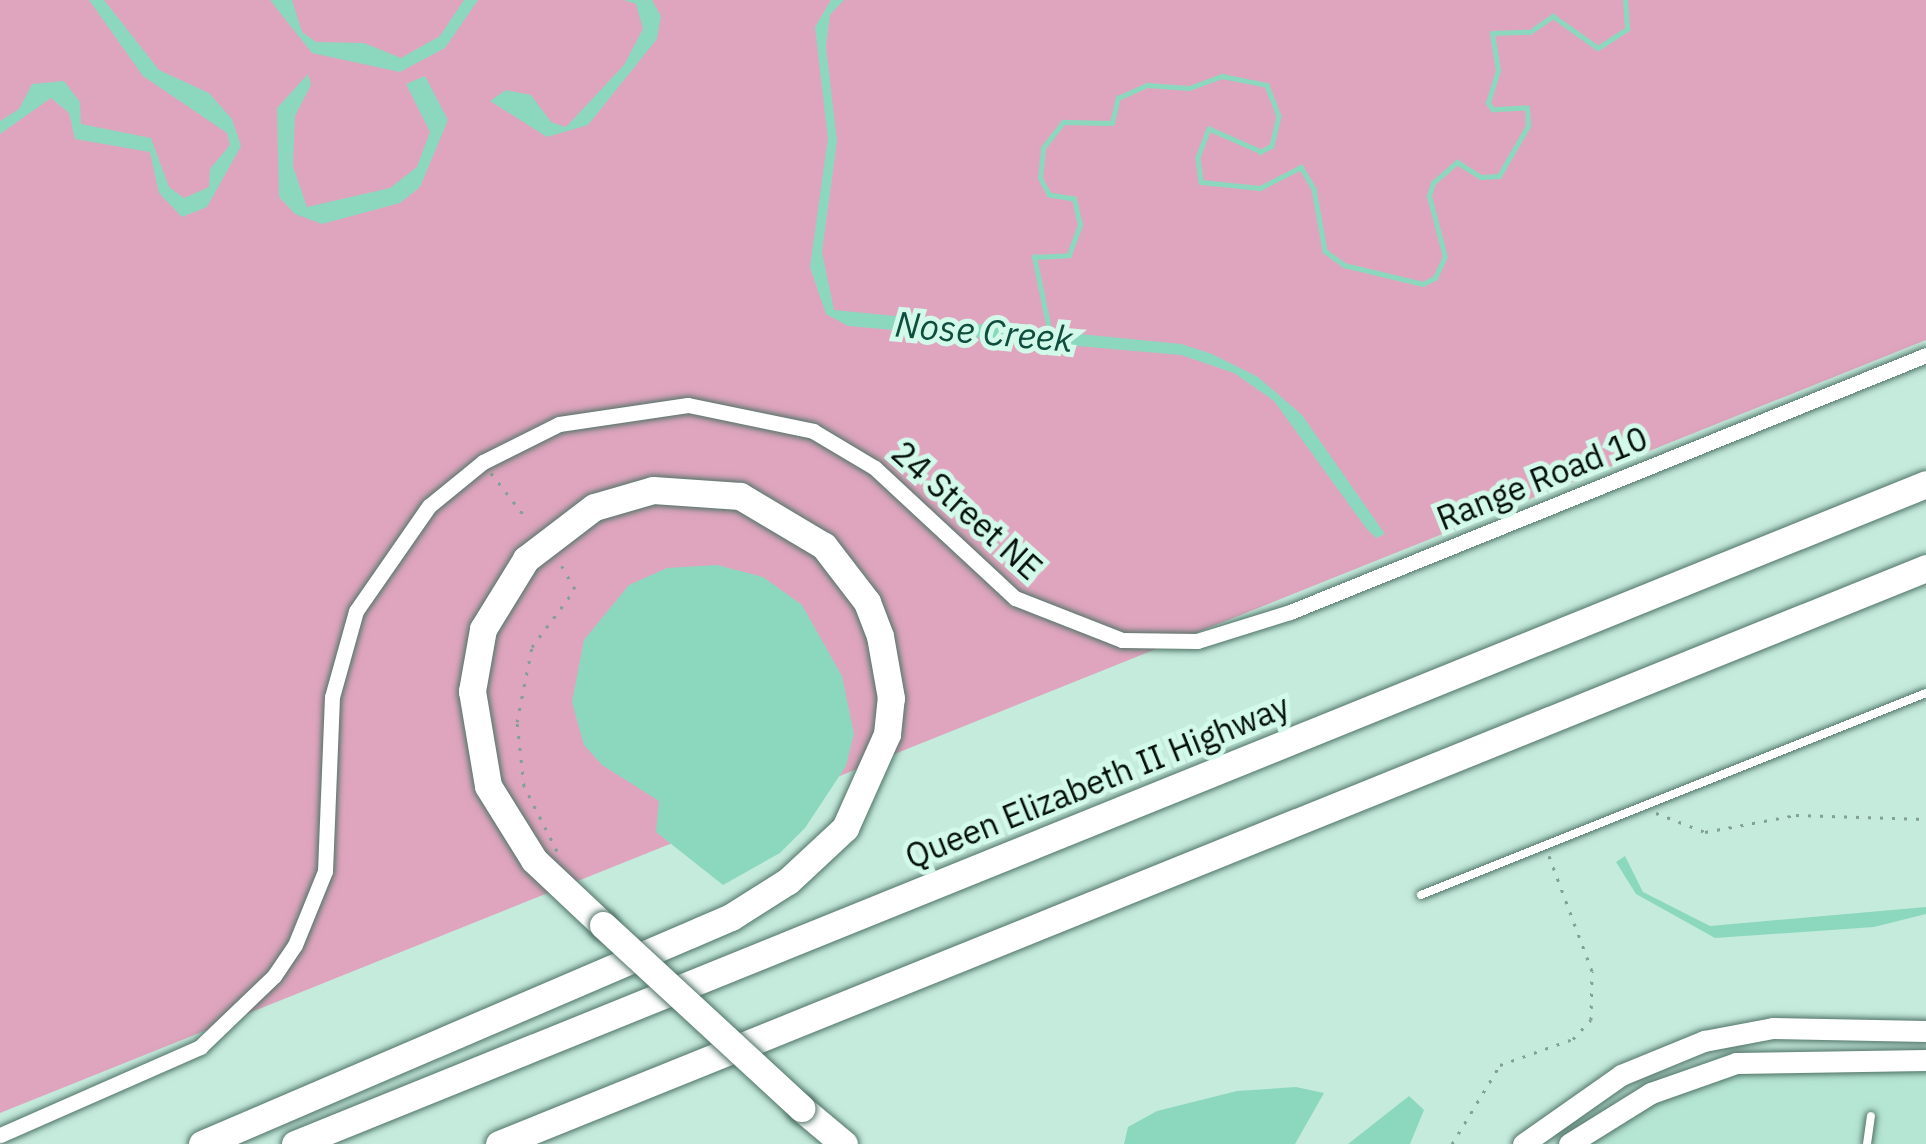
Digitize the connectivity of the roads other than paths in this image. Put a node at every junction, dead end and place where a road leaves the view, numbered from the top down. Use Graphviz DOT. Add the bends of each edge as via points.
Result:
graph roads {
  1 [pos="1926,356"];
  2 [pos="1926,484"];
  3 [pos="1926,568"];
  4 [pos="1177,642"];
  5 [pos="1926,693"];
  6 [pos="1421,896"];
  7 [pos="1926,1030"];
  8 [pos="1926,1060"];
  9 [pos="1870,1116"];
  10 [pos="0,1135"];
  11 [pos="202,1144"];
  12 [pos="295,1144"];
  13 [pos="500,1144"];
  14 [pos="844,1144"];
  15 [pos="1523,1144"];
  16 [pos="1569,1144"];
  17 [pos="1868,1144"];
  1 -- 4 [label="street, Range Road 10" via="1289,612"];
  2 -- 12 [label="highway, Queen Elizabeth II Highway"];
  3 -- 13 [label="highway"];
  4 -- 10 [label="street, 24 Street NE" via="1090,632 1015,598 863,458 772,418 640,406 559,424 483,462 400,538 356,611 332,697 325,872 274,976 200,1047"];
  5 -- 6 [label="lane"];
  7 -- 15 [label="street" via="1773,1028 1704,1041 1621,1075"];
  8 -- 16 [label="street" via="1736,1063 1651,1093"];
  9 -- 17 [label="lane"];
  11 -- 14 [label="highway, bridge" via="731,916 788,881 844,828 887,734 891,698 867,602 824,546 740,496 652,490 594,507 526,559 483,629 472,691 488,787 534,860 603,925 801,1108"];
}
